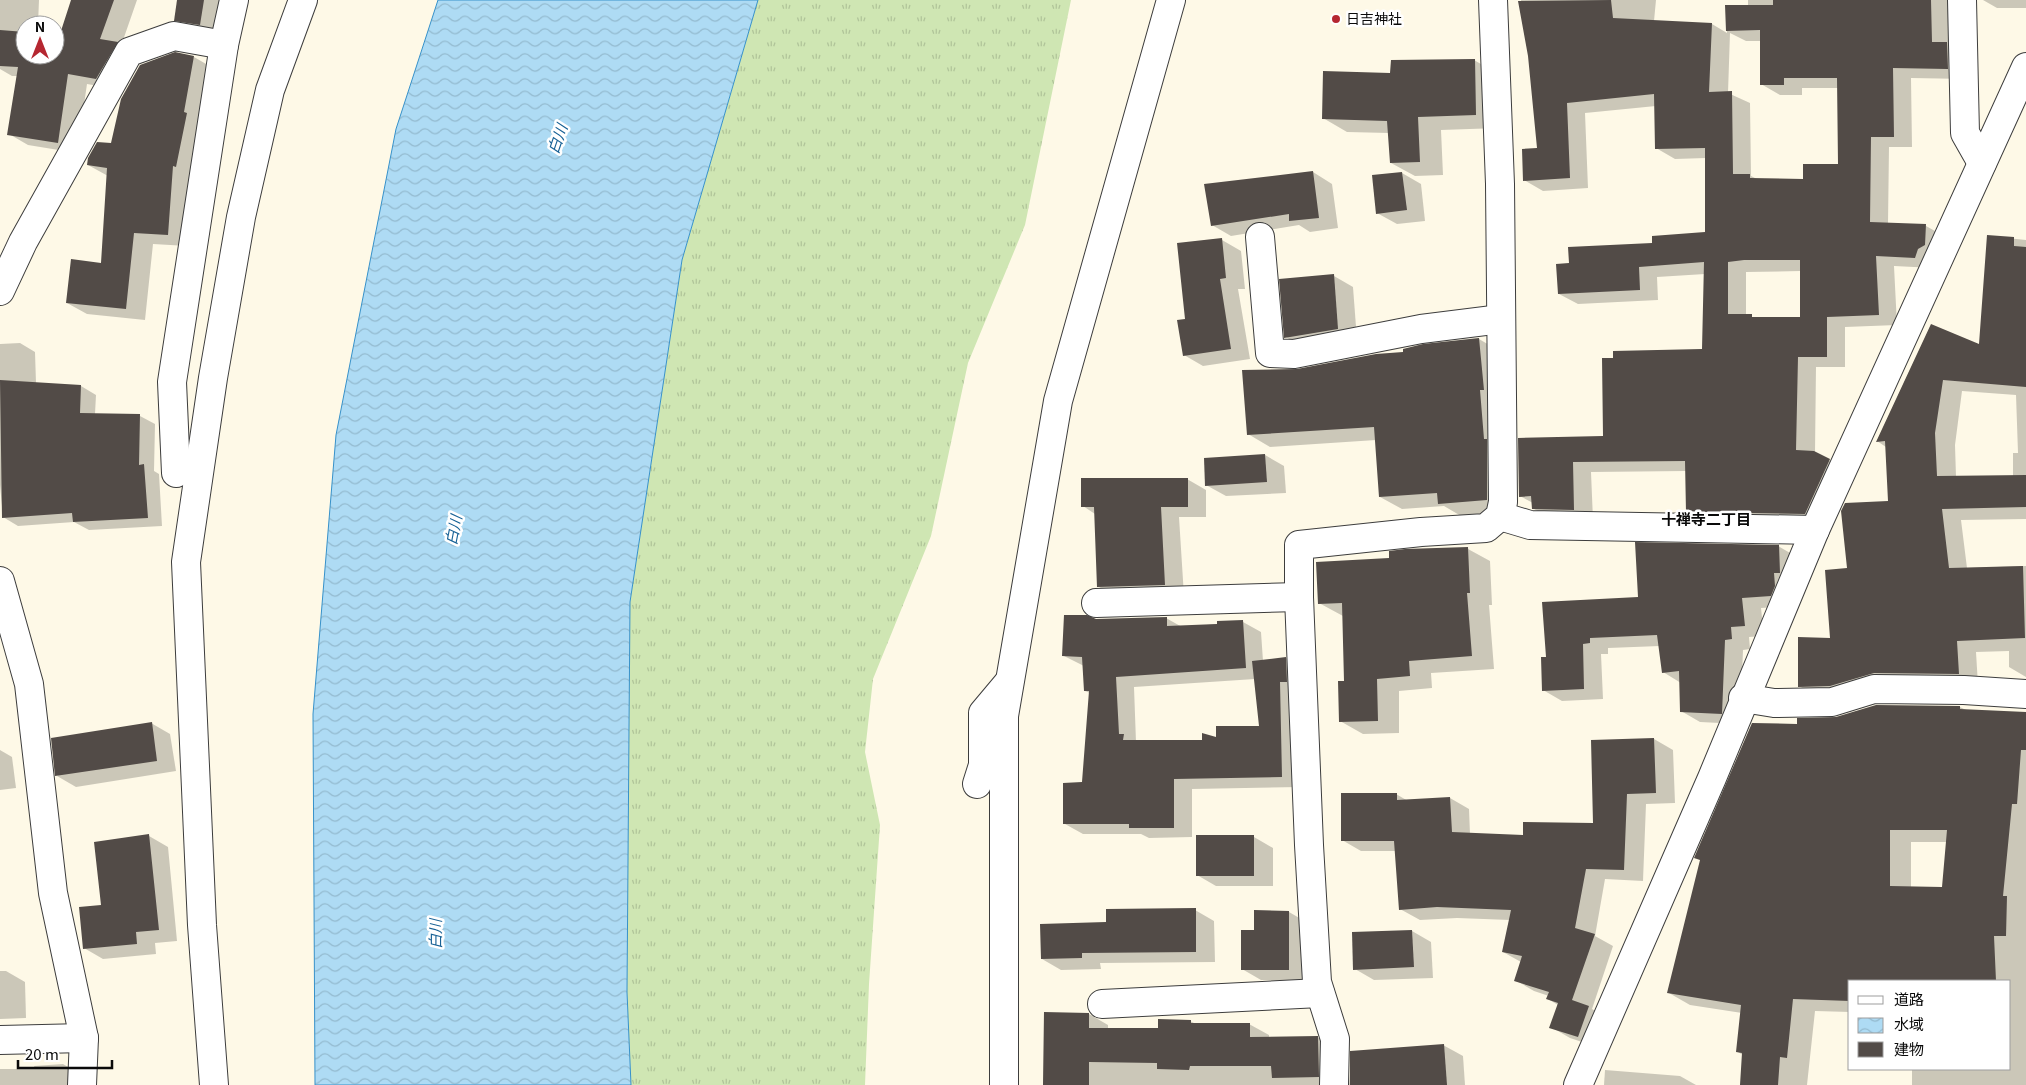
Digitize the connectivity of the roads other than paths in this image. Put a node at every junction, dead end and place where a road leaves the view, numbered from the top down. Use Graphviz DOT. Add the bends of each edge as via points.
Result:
graph roads {
  1 [pos="234,0"];
  2 [pos="303,0"];
  3 [pos="1171,0"];
  4 [pos="1493,0"];
  5 [pos="1962,0"];
  6 [pos="224,46"];
  7 [pos="2026,67"];
  8 [pos="1982,163"];
  9 [pos="1260,237"];
  10 [pos="0,291"];
  11 [pos="1502,319"];
  12 [pos="176,473"];
  13 [pos="1500,516"];
  14 [pos="1815,530"];
  15 [pos="0,581"];
  16 [pos="1299,597"];
  17 [pos="1096,603"];
  18 [pos="1010,681"];
  19 [pos="2026,694"];
  20 [pos="1743,698"];
  21 [pos="976,784"];
  22 [pos="1320,993"];
  23 [pos="1102,1004"];
  24 [pos="84,1038"];
  25 [pos="0,1040"];
  26 [pos="82,1085"];
  27 [pos="214,1085"];
  28 [pos="1004,1085"];
  29 [pos="1334,1085"];
  30 [pos="1578,1085"];
  1 -- 6 [label="street"];
  2 -- 27 [label="street" via="270,90 240,217 186,562 202,925"];
  3 -- 18 [label="street" via="1058,401"];
  4 -- 11 [label="street"];
  5 -- 8 [label="street" via="1965,133"];
  6 -- 10 [label="street" via="174,36 130,52 23,242"];
  6 -- 12 [label="street" via="172,382"];
  7 -- 8 [label="street"];
  8 -- 14 [label="street"];
  9 -- 11 [label="street" via="1270,353 1294,354 1421,329"];
  11 -- 13 [label="street" via="1503,502"];
  13 -- 14 [label="street" via="1530,525"];
  13 -- 16 [label="street" via="1486,528 1299,545"];
  14 -- 20 [label="street"];
  15 -- 24 [label="street" via="29,684 53,893"];
  16 -- 17 [label="street"];
  16 -- 22 [label="street" via="1309,845"];
  18 -- 21 [label="street" via="983,713 983,765"];
  18 -- 28 [label="street" via="1004,716"];
  19 -- 20 [label="street" via="1874,689 1832,702 1774,703"];
  20 -- 30 [label="street" via="1708,787"];
  22 -- 23 [label="street"];
  22 -- 29 [label="street" via="1335,1039"];
  24 -- 25 [label="street"];
  24 -- 26 [label="street"];
}
